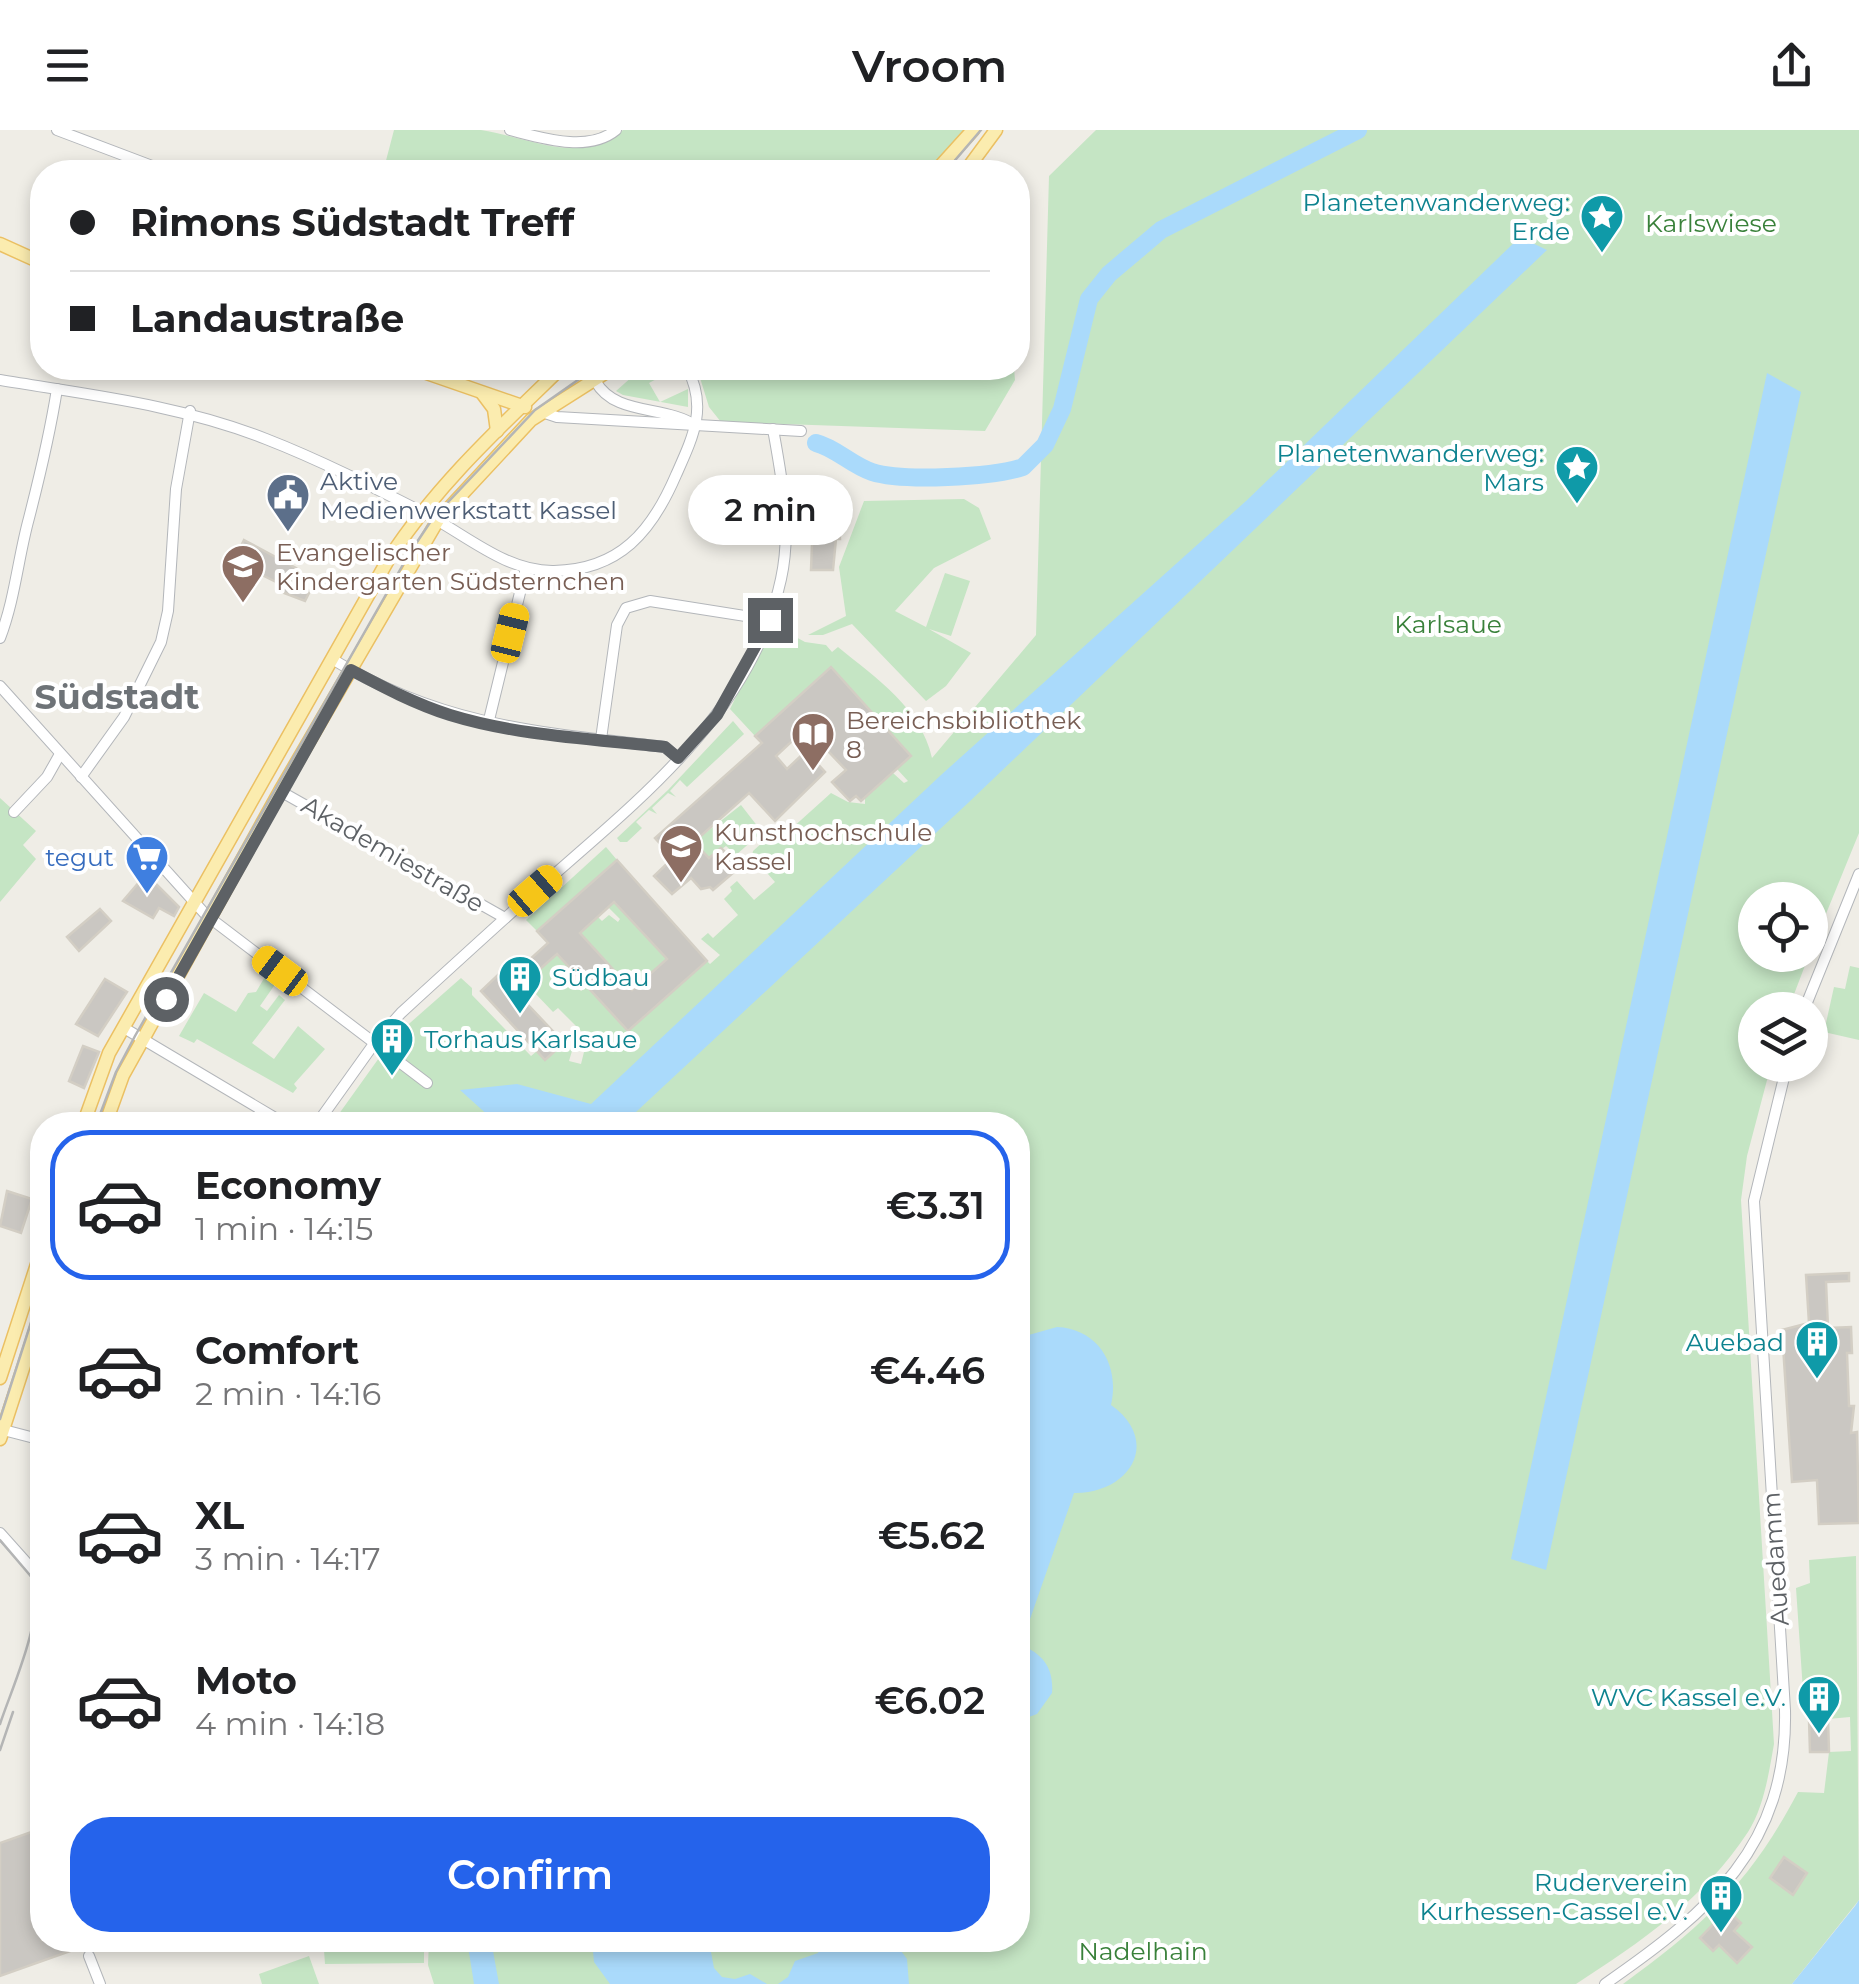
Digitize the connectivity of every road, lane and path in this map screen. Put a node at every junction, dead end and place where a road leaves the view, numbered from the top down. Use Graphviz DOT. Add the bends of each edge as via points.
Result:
graph roads {
  1 [pos="57,130"];
  2 [pos="510,130"];
  3 [pos="616,130"];
  4 [pos="973,130"];
  5 [pos="996,130"];
  6 [pos="136,160"];
  7 [pos="946,160"];
  8 [pos="974,160"];
  9 [pos="0,244"];
  10 [pos="30,258"];
  11 [pos="0,380"];
  12 [pos="447,380"];
  13 [pos="548,380"];
  14 [pos="599,380"];
  15 [pos="693,380"];
  16 [pos="596,382"];
  17 [pos="57,389"];
  18 [pos="482,392"];
  19 [pos="520,405"];
  20 [pos="190,411"];
  21 [pos="542,412"];
  22 [pos="696,426"];
  23 [pos="773,429"];
  24 [pos="496,430"];
  25 [pos="802,430"];
  26 [pos="422,512"];
  27 [pos="438,520"];
  28 [pos="526,568"];
  29 [pos="770,620"];
  30 [pos="0,638"];
  31 [pos="332,659"];
  32 [pos="351,670"];
  33 [pos="0,686"];
  34 [pos="488,724"];
  35 [pos="601,739"];
  36 [pos="60,754"];
  37 [pos="678,758"];
  38 [pos="80,777"];
  39 [pos="280,791"];
  40 [pos="14,812"];
  41 [pos="1859,874"];
  42 [pos="196,904"];
  43 [pos="505,918"];
  44 [pos="211,920"];
  45 [pos="1811,992"];
  46 [pos="124,1028"];
  47 [pos="142,1040"];
  48 [pos="376,1041"];
  49 [pos="1783,1082"];
  50 [pos="427,1083"];
  51 [pos="88,1112"];
  52 [pos="109,1112"];
  53 [pos="265,1112"];
  54 [pos="325,1112"];
  55 [pos="30,1287"];
  56 [pos="30,1346"];
  57 [pos="0,1378"];
  58 [pos="1,1433"];
  59 [pos="30,1438"];
  60 [pos="2,1536"];
  61 [pos="30,1567"];
  62 [pos="89,1956"];
  63 [pos="100,1984"];
  64 [pos="1605,1984"];
  1 -- 6 [label="street"];
  2 -- 3 [label="street" via="567,142"];
  4 -- 7 [label="main road"];
  5 -- 8 [label="main road"];
  9 -- 10 [label="main road"];
  11 -- 17 [label="street"];
  12 -- 18 [label="main road"];
  13 -- 19 [label="main road"];
  14 -- 16 [label="main road"];
  15 -- 22 [label="street"];
  16 -- 21 [label="main road"];
  16 -- 22 [label="street" via="618,402 681,415"];
  17 -- 20 [label="street"];
  17 -- 30 [label="street" via="42,478"];
  18 -- 19 [label="main road"];
  18 -- 24 [label="main road" via="494,410"];
  19 -- 21 [label="main road"];
  19 -- 24 [label="main road"];
  20 -- 26 [label="street"];
  20 -- 38 [label="street" via="161,642 124,717"];
  21 -- 22 [label="street"];
  21 -- 27 [label="main road"];
  22 -- 23 [label="street"];
  22 -- 28 [label="street" via="654,522 636,541 585,566"];
  23 -- 25 [label="street"];
  23 -- 29 [label="street" via="788,538"];
  24 -- 26 [label="main road"];
  26 -- 27 [label="street"];
  26 -- 31 [label="main road"];
  27 -- 28 [label="street"];
  27 -- 32 [label="main road"];
  28 -- 34 [label="street"];
  29 -- 35 [label="street" via="650,600 626,608 617,624"];
  29 -- 37 [label="street" via="717,715"];
  31 -- 32 [label="street"];
  31 -- 42 [label="main road"];
  32 -- 34 [label="street" via="412,701"];
  32 -- 39 [label="main road"];
  33 -- 36 [label="street"];
  34 -- 35 [label="street"];
  35 -- 37 [label="street" via="665,747"];
  36 -- 38 [label="street"];
  36 -- 40 [label="street"];
  37 -- 43 [label="street"];
  38 -- 42 [label="street"];
  39 -- 43 [label="street, Akademiestraße"];
  39 -- 44 [label="main road"];
  41 -- 45 [label="street"];
  42 -- 44 [label="street"];
  42 -- 46 [label="main road"];
  43 -- 48 [label="street"];
  44 -- 47 [label="main road"];
  44 -- 48 [label="street"];
  46 -- 47 [label="street"];
  46 -- 51 [label="main road"];
  47 -- 52 [label="main road"];
  47 -- 53 [label="street"];
  48 -- 50 [label="street"];
  48 -- 54 [label="street"];
  49 -- 64 [label="street, Auedamm" via="1754,1201 1785,1710 1782,1774 1760,1838 1737,1870 1662,1943"];
  55 -- 57 [label="main road"];
  56 -- 58 [label="main road"];
  58 -- 59 [label="street"];
  60 -- 61 [label="street"];
  62 -- 63 [label="street"];
}
